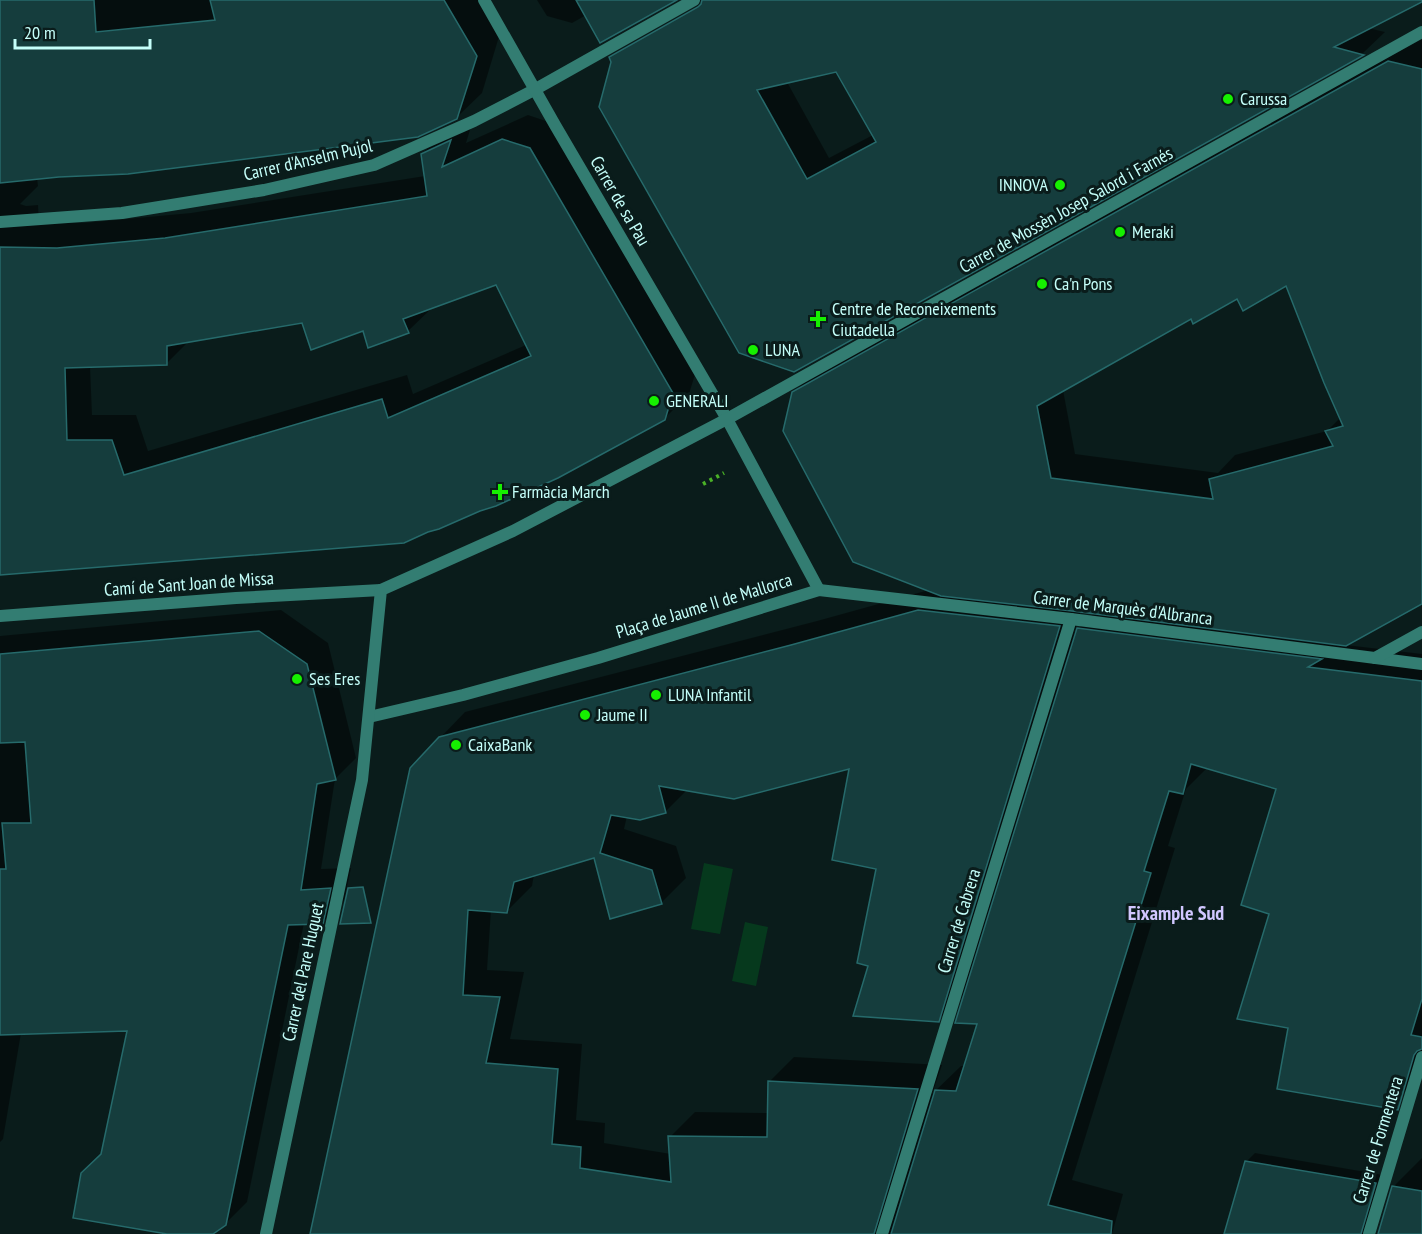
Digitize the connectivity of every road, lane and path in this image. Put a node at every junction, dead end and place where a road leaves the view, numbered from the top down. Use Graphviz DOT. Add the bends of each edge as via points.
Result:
graph roads {
  1 [pos="484,0"];
  2 [pos="694,0"];
  3 [pos="1422,32"];
  4 [pos="534,90"];
  5 [pos="0,222"];
  6 [pos="727,419"];
  7 [pos="381,590"];
  8 [pos="819,590"];
  9 [pos="0,616"];
  10 [pos="1071,619"];
  11 [pos="1422,632"];
  12 [pos="1375,658"];
  13 [pos="1422,664"];
  14 [pos="369,717"];
  15 [pos="1422,1057"];
  16 [pos="266,1234"];
  17 [pos="882,1234"];
  18 [pos="1369,1234"];
  1 -- 4 [label="street, Carrer de sa Pau"];
  2 -- 4 [label="street, Carrer d'Anselm Pujol"];
  3 -- 6 [label="street, Carrer de Mossèn Josep Salord i Farnés"];
  4 -- 5 [label="street, Carrer d'Anselm Pujol" via="374,165 264,190 122,213"];
  4 -- 6 [label="street, Carrer de sa Pau"];
  6 -- 7 [label="street" via="513,531"];
  6 -- 8 [label="street, Plaça de Jaume II de Mallorca"];
  7 -- 9 [label="street, Camí de Sant Joan de Missa"];
  7 -- 14 [label="street"];
  8 -- 10 [label="street, Carrer de Marquès d'Albranca"];
  8 -- 14 [label="street, Plaça de Jaume II de Mallorca" via="598,658"];
  10 -- 12 [label="street, Carrer de Marquès d'Albranca"];
  10 -- 17 [label="street, Carrer de Cabrera"];
  11 -- 12 [label="street"];
  12 -- 13 [label="street, Carrer de Marquès d'Albranca"];
  14 -- 16 [label="street, Carrer del Pare Huguet" via="362,780"];
  15 -- 18 [label="street, Carrer de Formentera"];
}
